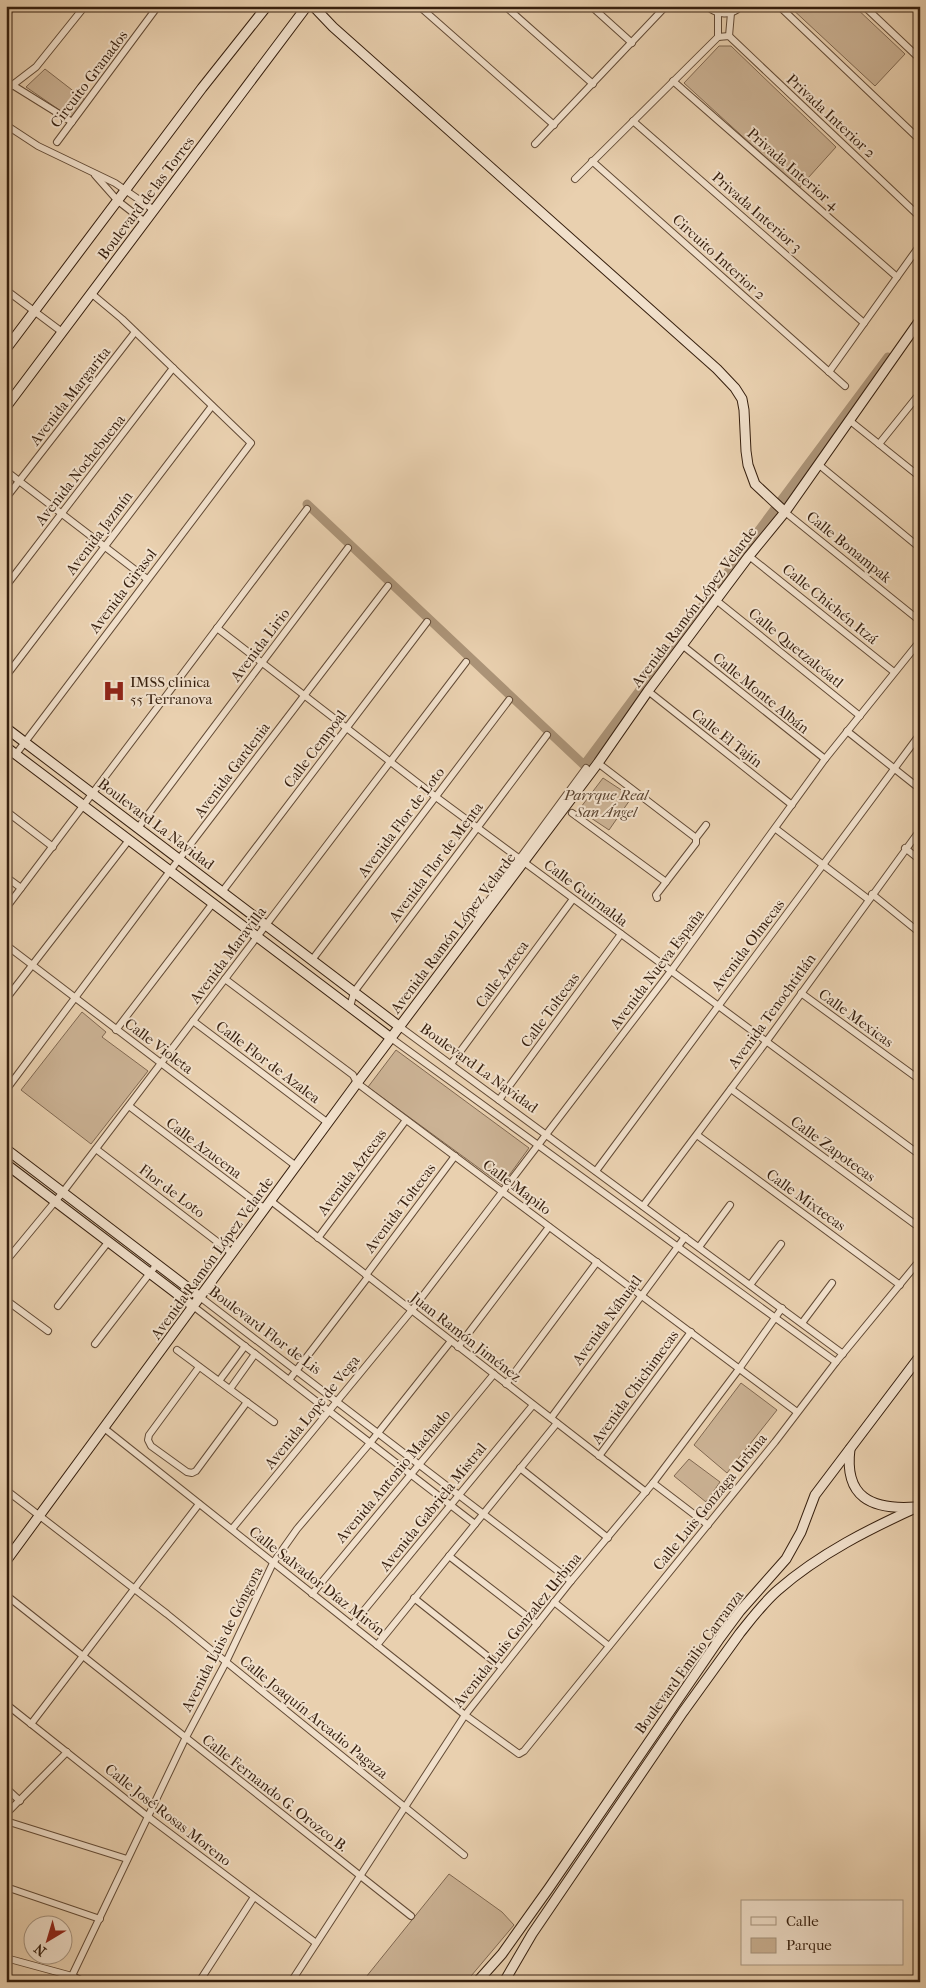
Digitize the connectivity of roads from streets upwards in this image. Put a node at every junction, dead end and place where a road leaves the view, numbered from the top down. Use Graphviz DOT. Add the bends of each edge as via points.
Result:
graph roads {
  1 [pos="85,6"];
  2 [pos="158,6"];
  3 [pos="267,6"];
  4 [pos="307,6"];
  5 [pos="313,6"];
  6 [pos="418,6"];
  7 [pos="505,6"];
  8 [pos="591,6"];
  9 [pos="666,6"];
  10 [pos="707,6"];
  11 [pos="741,6"];
  12 [pos="779,6"];
  13 [pos="864,6"];
  14 [pos="718,13"];
  15 [pos="731,13"];
  16 [pos="724,36"];
  17 [pos="632,43"];
  18 [pos="920,60"];
  19 [pos="674,81"];
  20 [pos="593,84"];
  21 [pos="14,86"];
  22 [pos="6,90"];
  23 [pos="633,121"];
  24 [pos="72,122"];
  25 [pos="6,125"];
  26 [pos="554,126"];
  27 [pos="920,140"];
  28 [pos="57,142"];
  29 [pos="535,144"];
  30 [pos="592,161"];
  31 [pos="93,172"];
  32 [pos="575,179"];
  33 [pos="126,190"];
  34 [pos="118,201"];
  35 [pos="154,210"];
  36 [pos="920,217"];
  37 [pos="145,222"];
  38 [pos="920,245"];
  39 [pos="897,277"];
  40 [pos="6,290"];
  41 [pos="92,294"];
  42 [pos="35,312"];
  43 [pos="920,320"];
  44 [pos="864,323"];
  45 [pos="62,332"];
  46 [pos="135,332"];
  47 [pos="6,349"];
  48 [pos="173,368"];
  49 [pos="829,372"];
  50 [pos="845,386"];
  51 [pos="920,393"];
  52 [pos="212,406"];
  53 [pos="6,407"];
  54 [pos="849,420"];
  55 [pos="879,444"];
  56 [pos="818,464"];
  57 [pos="6,471"];
  58 [pos="920,477"];
  59 [pos="19,481"];
  60 [pos="6,498"];
  61 [pos="780,507"];
  62 [pos="307,509"];
  63 [pos="61,514"];
  64 [pos="104,546"];
  65 [pos="348,548"];
  66 [pos="920,548"];
  67 [pos="749,556"];
  68 [pos="147,579"];
  69 [pos="6,586"];
  70 [pos="388,586"];
  71 [pos="716,600"];
  72 [pos="920,621"];
  73 [pos="427,622"];
  74 [pos="217,628"];
  75 [pos="920,641"];
  76 [pos="682,645"];
  77 [pos="466,662"];
  78 [pos="262,663"];
  79 [pos="894,672"];
  80 [pos="6,676"];
  81 [pos="648,691"];
  82 [pos="304,696"];
  83 [pos="509,700"];
  84 [pos="860,716"];
  85 [pos="6,728"];
  86 [pos="346,728"];
  87 [pos="848,731"];
  88 [pos="920,734"];
  89 [pos="547,735"];
  90 [pos="25,742"];
  91 [pos="6,746"];
  92 [pos="16,754"];
  93 [pos="825,759"];
  94 [pos="390,762"];
  95 [pos="598,763"];
  96 [pos="586,768"];
  97 [pos="894,769"];
  98 [pos="920,789"];
  99 [pos="93,794"];
  100 [pos="436,797"];
  101 [pos="84,805"];
  102 [pos="792,805"];
  103 [pos="6,811"];
  104 [pos="572,813"];
  105 [pos="706,825"];
  106 [pos="138,828"];
  107 [pos="477,828"];
  108 [pos="776,829"];
  109 [pos="920,830"];
  110 [pos="696,838"];
  111 [pos="129,840"];
  112 [pos="53,847"];
  113 [pos="906,848"];
  114 [pos="180,859"];
  115 [pos="920,860"];
  116 [pos="522,861"];
  117 [pos="823,865"];
  118 [pos="170,871"];
  119 [pos="6,877"];
  120 [pos="666,882"];
  121 [pos="21,888"];
  122 [pos="222,892"];
  123 [pos="870,896"];
  124 [pos="573,898"];
  125 [pos="657,898"];
  126 [pos="214,903"];
  127 [pos="6,908"];
  128 [pos="266,925"];
  129 [pos="920,933"];
  130 [pos="622,934"];
  131 [pos="257,936"];
  132 [pos="6,946"];
  133 [pos="312,960"];
  134 [pos="32,965"];
  135 [pos="671,972"];
  136 [pos="225,979"];
  137 [pos="354,992"];
  138 [pos="801,994"];
  139 [pos="75,998"];
  140 [pos="6,999"];
  141 [pos="718,1006"];
  142 [pos="350,1007"];
  143 [pos="193,1021"];
  144 [pos="400,1027"];
  145 [pos="116,1030"];
  146 [pos="391,1038"];
  147 [pos="766,1042"];
  148 [pos="161,1064"];
  149 [pos="450,1064"];
  150 [pos="920,1080"];
  151 [pos="357,1084"];
  152 [pos="731,1089"];
  153 [pos="6,1090"];
  154 [pos="499,1100"];
  155 [pos="128,1106"];
  156 [pos="406,1120"];
  157 [pos="328,1123"];
  158 [pos="547,1135"];
  159 [pos="697,1135"];
  160 [pos="539,1146"];
  161 [pos="6,1149"];
  162 [pos="96,1149"];
  163 [pos="920,1155"];
  164 [pos="455,1156"];
  165 [pos="296,1166"];
  166 [pos="8,1169"];
  167 [pos="596,1171"];
  168 [pos="63,1192"];
  169 [pos="503,1192"];
  170 [pos="56,1201"];
  171 [pos="270,1201"];
  172 [pos="730,1205"];
  173 [pos="643,1206"];
  174 [pos="264,1210"];
  175 [pos="549,1227"];
  176 [pos="920,1228"];
  177 [pos="685,1237"];
  178 [pos="318,1238"];
  179 [pos="109,1241"];
  180 [pos="781,1244"];
  181 [pos="677,1246"];
  182 [pos="699,1247"];
  183 [pos="232,1253"];
  184 [pos="6,1260"];
  185 [pos="920,1260"];
  186 [pos="597,1262"];
  187 [pos="157,1264"];
  188 [pos="150,1273"];
  189 [pos="367,1276"];
  190 [pos="832,1283"];
  191 [pos="750,1285"];
  192 [pos="900,1285"];
  193 [pos="641,1295"];
  194 [pos="200,1297"];
  195 [pos="6,1300"];
  196 [pos="58,1306"];
  197 [pos="194,1306"];
  198 [pos="782,1308"];
  199 [pos="412,1310"];
  200 [pos="775,1319"];
  201 [pos="802,1324"];
  202 [pos="48,1331"];
  203 [pos="691,1332"];
  204 [pos="451,1341"];
  205 [pos="95,1344"];
  206 [pos="245,1346"];
  207 [pos="458,1346"];
  208 [pos="177,1350"];
  209 [pos="255,1354"];
  210 [pos="843,1354"];
  211 [pos="920,1356"];
  212 [pos="836,1362"];
  213 [pos="199,1367"];
  214 [pos="739,1369"];
  215 [pos="296,1371"];
  216 [pos="494,1374"];
  217 [pos="289,1380"];
  218 [pos="219,1381"];
  219 [pos="506,1384"];
  220 [pos="230,1389"];
  221 [pos="247,1402"];
  222 [pos="337,1402"];
  223 [pos="533,1405"];
  224 [pos="329,1411"];
  225 [pos="797,1412"];
  226 [pos="551,1418"];
  227 [pos="274,1422"];
  228 [pos="557,1423"];
  229 [pos="104,1428"];
  230 [pos="377,1432"];
  231 [pos="370,1443"];
  232 [pos="850,1449"];
  233 [pos="599,1456"];
  234 [pos="418,1464"];
  235 [pos="520,1468"];
  236 [pos="410,1474"];
  237 [pos="654,1483"];
  238 [pos="6,1490"];
  239 [pos="646,1492"];
  240 [pos="459,1495"];
  241 [pos="199,1504"];
  242 [pos="451,1506"];
  243 [pos="919,1506"];
  244 [pos="483,1514"];
  245 [pos="39,1516"];
  246 [pos="475,1524"];
  247 [pos="708,1525"];
  248 [pos="232,1530"];
  249 [pos="608,1538"];
  250 [pos="449,1556"];
  251 [pos="6,1561"];
  252 [pos="273,1563"];
  253 [pos="571,1581"];
  254 [pos="134,1589"];
  255 [pos="312,1594"];
  256 [pos="6,1595"];
  257 [pos="414,1598"];
  258 [pos="554,1602"];
  259 [pos="537,1624"];
  260 [pos="352,1625"];
  261 [pos="376,1645"];
  262 [pos="609,1646"];
  263 [pos="83,1656"];
  264 [pos="226,1662"];
  265 [pos="501,1667"];
  266 [pos="6,1704"];
  267 [pos="465,1715"];
  268 [pos="32,1724"];
  269 [pos="185,1739"];
  270 [pos="67,1752"];
  271 [pos="516,1753"];
  272 [pos="6,1788"];
  273 [pos="20,1801"];
  274 [pos="405,1807"];
  275 [pos="6,1814"];
  276 [pos="147,1816"];
  277 [pos="6,1821"];
  278 [pos="464,1855"];
  279 [pos="127,1859"];
  280 [pos="361,1876"];
  281 [pos="6,1888"];
  282 [pos="254,1897"];
  283 [pos="410,1916"];
  284 [pos="100,1919"];
  285 [pos="316,1943"];
  286 [pos="6,1958"];
  287 [pos="70,1979"];
  288 [pos="85,1982"];
  289 [pos="199,1982"];
  290 [pos="291,1982"];
  291 [pos="477,1982"];
  292 [pos="504,1982"];
  1 -- 21 [label="street" via="42,61"];
  2 -- 24 [label="street, Circuito Granados"];
  3 -- 33 [label="street, Boulevard de las Torres"];
  4 -- 35 [label="street, Boulevard de las Torres"];
  5 -- 61 [label="street" via="735,388 744,410 748,466 755,484"];
  6 -- 26 [label="street"];
  7 -- 20 [label="street"];
  8 -- 17 [label="street"];
  9 -- 17 [label="street"];
  10 -- 14 [label="street"];
  11 -- 15 [label="street"];
  12 -- 27 [label="street"];
  13 -- 18 [label="street"];
  14 -- 15 [label="street"];
  14 -- 16 [label="street"];
  15 -- 16 [label="street"];
  16 -- 19 [label="street"];
  16 -- 36 [label="street, Privada Interior 2"];
  17 -- 20 [label="street"];
  19 -- 23 [label="street"];
  19 -- 39 [label="street, Privada Interior 4"];
  20 -- 26 [label="street"];
  21 -- 22 [label="street"];
  21 -- 24 [label="street"];
  23 -- 30 [label="street"];
  23 -- 44 [label="street, Privada Interior 3"];
  24 -- 28 [label="street, Circuito Granados"];
  25 -- 31 [label="street" via="38,146"];
  26 -- 29 [label="street"];
  30 -- 32 [label="street"];
  30 -- 49 [label="street, Circuito Interior 2"];
  31 -- 33 [label="street"];
  31 -- 34 [label="street"];
  33 -- 34 [label="street, Boulevard de las Torres"];
  33 -- 35 [label="street"];
  34 -- 37 [label="street"];
  34 -- 42 [label="street, Boulevard de las Torres"];
  35 -- 37 [label="street, Boulevard de las Torres"];
  37 -- 41 [label="street, Boulevard de las Torres"];
  38 -- 39 [label="street"];
  39 -- 44 [label="street"];
  40 -- 42 [label="street"];
  41 -- 45 [label="street, Boulevard de las Torres"];
  41 -- 46 [label="street"];
  42 -- 45 [label="street"];
  42 -- 47 [label="street, Boulevard de las Torres"];
  43 -- 54 [label="street, Avenida Ramón López Velarde"];
  44 -- 49 [label="street"];
  45 -- 53 [label="street, Boulevard de las Torres"];
  46 -- 48 [label="street"];
  46 -- 59 [label="street, Avenida Margarita"];
  48 -- 52 [label="street"];
  48 -- 63 [label="street, Avenida Nochebuena"];
  49 -- 50 [label="street, Circuito Interior 2"];
  51 -- 55 [label="street"];
  52 -- 64 [label="street, Avenida Jazmín"];
  52 -- 68 [label="street, Avenida Girasol" via="251,443"];
  54 -- 55 [label="street"];
  54 -- 56 [label="street, Avenida Ramón López Velarde"];
  55 -- 58 [label="street"];
  56 -- 61 [label="street, Avenida Ramón López Velarde"];
  56 -- 66 [label="street"];
  57 -- 59 [label="street"];
  59 -- 60 [label="street, Avenida Margarita"];
  59 -- 63 [label="street"];
  61 -- 67 [label="street, Avenida Ramón López Velarde"];
  61 -- 72 [label="street, Calle Bonampak"];
  62 -- 74 [label="street"];
  63 -- 64 [label="street"];
  63 -- 69 [label="street, Avenida Nochebuena"];
  64 -- 68 [label="street"];
  64 -- 80 [label="street, Avenida Jazmín"];
  65 -- 78 [label="street, Avenida Lirio"];
  67 -- 71 [label="street, Avenida Ramón López Velarde"];
  67 -- 79 [label="street, Calle Chichén Itzá"];
  68 -- 90 [label="street, Avenida Girasol"];
  70 -- 82 [label="street, Avenida Gardenia"];
  71 -- 76 [label="street, Avenida Ramón López Velarde"];
  71 -- 84 [label="street, Calle Quetzalcóatl"];
  73 -- 86 [label="street, Calle Cempoal"];
  74 -- 78 [label="street, Calle Guirnalda"];
  74 -- 99 [label="street"];
  75 -- 79 [label="street, Avenida Nueva España"];
  76 -- 81 [label="street, Avenida Ramón López Velarde"];
  76 -- 93 [label="street, Calle Monte Albán"];
  77 -- 94 [label="street, Avenida Maravilla"];
  78 -- 82 [label="street, Calle Guirnalda"];
  78 -- 106 [label="street, Avenida Lirio"];
  79 -- 84 [label="street, Avenida Nueva España"];
  81 -- 95 [label="street, Avenida Ramón López Velarde"];
  81 -- 102 [label="street, Calle El Tajín"];
  82 -- 86 [label="street, Calle Guirnalda"];
  82 -- 114 [label="street, Avenida Gardenia"];
  83 -- 100 [label="street, Avenida Flor de Loto"];
  84 -- 87 [label="street, Avenida Nueva España"];
  85 -- 90 [label="street, Boulevard La Navidad"];
  86 -- 94 [label="street, Calle Guirnalda"];
  86 -- 122 [label="street, Calle Cempoal"];
  87 -- 93 [label="street, Avenida Nueva España"];
  87 -- 97 [label="street"];
  88 -- 97 [label="street, Avenida Olmecas"];
  89 -- 107 [label="street, Avenida Flor de Menta"];
  90 -- 92 [label="street, Avenida Girasol"];
  90 -- 99 [label="street, Boulevard La Navidad"];
  91 -- 92 [label="street, Boulevard La Navidad"];
  92 -- 101 [label="street, Boulevard La Navidad"];
  93 -- 102 [label="street, Avenida Nueva España"];
  94 -- 100 [label="street, Calle Guirnalda"];
  94 -- 128 [label="street, Avenida Maravilla"];
  95 -- 110 [label="street"];
  95 -- 116 [label="street, Avenida Ramón López Velarde"];
  96 -- 116 [label="street"];
  97 -- 98 [label="street"];
  97 -- 117 [label="street, Avenida Olmecas"];
  99 -- 101 [label="street"];
  99 -- 106 [label="street, Boulevard La Navidad"];
  100 -- 107 [label="street, Calle Guirnalda"];
  100 -- 133 [label="street, Avenida Flor de Loto"];
  101 -- 111 [label="street, Boulevard La Navidad"];
  101 -- 112 [label="street"];
  102 -- 108 [label="street, Avenida Nueva España"];
  103 -- 112 [label="street"];
  104 -- 120 [label="street"];
  105 -- 110 [label="street"];
  106 -- 114 [label="street, Boulevard La Navidad"];
  107 -- 116 [label="street, Calle Guirnalda"];
  107 -- 137 [label="street, Avenida Flor de Menta"];
  108 -- 117 [label="street"];
  108 -- 135 [label="street, Avenida Nueva España"];
  109 -- 113 [label="street, Avenida Tenochtitlán"];
  110 -- 120 [label="street" via="696,843"];
  111 -- 118 [label="street, Boulevard La Navidad"];
  111 -- 134 [label="street"];
  112 -- 121 [label="street"];
  113 -- 115 [label="street"];
  113 -- 123 [label="street, Avenida Tenochtitlán"];
  114 -- 118 [label="street, Avenida Gardenia"];
  114 -- 122 [label="street, Boulevard La Navidad"];
  116 -- 124 [label="street, Calle Guirnalda"];
  116 -- 144 [label="street, Avenida Ramón López Velarde"];
  117 -- 123 [label="street"];
  117 -- 141 [label="street, Avenida Olmecas"];
  118 -- 126 [label="street, Boulevard La Navidad"];
  118 -- 139 [label="street, Avenida Gardenia"];
  119 -- 121 [label="street"];
  120 -- 125 [label="street"];
  121 -- 127 [label="street"];
  122 -- 128 [label="street, Boulevard La Navidad"];
  123 -- 129 [label="street"];
  123 -- 138 [label="street, Avenida Tenochtitlán"];
  124 -- 130 [label="street, Calle Guirnalda"];
  124 -- 149 [label="street, Calle Azteca"];
  126 -- 131 [label="street, Boulevard La Navidad"];
  126 -- 145 [label="street"];
  128 -- 131 [label="street, Avenida Maravilla"];
  128 -- 133 [label="street, Boulevard La Navidad"];
  130 -- 135 [label="street, Calle Guirnalda"];
  130 -- 154 [label="street, Calle Toltecas"];
  131 -- 136 [label="street, Avenida Maravilla"];
  131 -- 142 [label="street, Boulevard La Navidad"];
  132 -- 134 [label="street, Calle Violeta"];
  133 -- 137 [label="street, Boulevard La Navidad"];
  134 -- 139 [label="street, Calle Violeta"];
  134 -- 140 [label="street"];
  135 -- 141 [label="street, Calle Guirnalda"];
  135 -- 158 [label="street, Avenida Nueva España"];
  136 -- 143 [label="street, Avenida Maravilla"];
  136 -- 151 [label="street, Calle Mapilo" via="353,1075"];
  137 -- 142 [label="street, Avenida Flor de Menta"];
  137 -- 144 [label="street, Boulevard La Navidad"];
  138 -- 147 [label="street, Avenida Tenochtitlán"];
  138 -- 150 [label="street, Calle Mexicas"];
  139 -- 145 [label="street, Calle Violeta"];
  139 -- 153 [label="street, Avenida Gardenia"];
  141 -- 147 [label="street, Calle Guirnalda"];
  141 -- 167 [label="street, Avenida Olmecas"];
  142 -- 146 [label="street, Boulevard La Navidad"];
  143 -- 148 [label="street, Avenida Maravilla"];
  143 -- 157 [label="street, Calle Flor de Azalea"];
  144 -- 146 [label="street, Avenida Ramón López Velarde"];
  144 -- 149 [label="street, Boulevard La Navidad"];
  145 -- 148 [label="street, Calle Violeta"];
  146 -- 151 [label="street, Avenida Ramón López Velarde"];
  146 -- 160 [label="street, Boulevard La Navidad"];
  147 -- 152 [label="street, Avenida Tenochtitlán"];
  147 -- 163 [label="street, Calle Guirnalda"];
  148 -- 155 [label="street, Avenida Maravilla"];
  148 -- 165 [label="street, Calle Violeta"];
  149 -- 154 [label="street, Boulevard La Navidad"];
  151 -- 156 [label="street, Calle Mapilo"];
  151 -- 157 [label="street, Avenida Ramón López Velarde"];
  152 -- 159 [label="street, Avenida Tenochtitlán"];
  152 -- 176 [label="street, Calle Zapotecas"];
  154 -- 158 [label="street, Boulevard La Navidad"];
  155 -- 162 [label="street, Avenida Maravilla"];
  155 -- 174 [label="street, Calle Azucena"];
  156 -- 164 [label="street, Calle Mapilo"];
  156 -- 178 [label="street, Avenida Aztecas"];
  157 -- 165 [label="street, Avenida Ramón López Velarde"];
  158 -- 160 [label="street, Avenida Nueva España"];
  158 -- 167 [label="street, Boulevard La Navidad"];
  159 -- 173 [label="street, Avenida Tenochtitlán"];
  159 -- 192 [label="street, Calle Mixtecas"];
  160 -- 169 [label="street, Avenida Nueva España"];
  160 -- 181 [label="street, Boulevard La Navidad"];
  161 -- 168 [label="street, Boulevard Flor de Lis"];
  162 -- 168 [label="street, Avenida Maravilla"];
  162 -- 183 [label="street, Flor de Loto"];
  164 -- 169 [label="street, Calle Mapilo"];
  164 -- 189 [label="street, Avenida Toltecas"];
  165 -- 171 [label="street, Avenida Ramón López Velarde"];
  166 -- 170 [label="street, Boulevard Flor de Lis"];
  167 -- 173 [label="street, Boulevard La Navidad"];
  168 -- 170 [label="street, Avenida Maravilla"];
  168 -- 187 [label="street, Boulevard Flor de Lis"];
  169 -- 175 [label="street, Calle Mapilo"];
  169 -- 199 [label="street, Avenida Nueva España"];
  170 -- 179 [label="street, Boulevard Flor de Lis"];
  170 -- 184 [label="street, Avenida Maravilla"];
  171 -- 174 [label="street, Avenida Ramón López Velarde"];
  171 -- 178 [label="street, Juan Ramón Jiménez"];
  172 -- 182 [label="street"];
  173 -- 177 [label="street, Boulevard La Navidad"];
  174 -- 183 [label="street, Avenida Ramón López Velarde"];
  175 -- 186 [label="street, Calle Mapilo"];
  175 -- 207 [label="street"];
  177 -- 181 [label="street, Avenida Náhuatl"];
  177 -- 182 [label="street, Boulevard La Navidad"];
  178 -- 189 [label="street, Juan Ramón Jiménez"];
  179 -- 188 [label="street, Boulevard Flor de Lis"];
  179 -- 196 [label="street"];
  180 -- 191 [label="street"];
  181 -- 193 [label="street, Avenida Náhuatl"];
  181 -- 200 [label="street, Boulevard La Navidad"];
  182 -- 191 [label="street, Boulevard La Navidad"];
  183 -- 194 [label="street, Avenida Ramón López Velarde"];
  185 -- 192 [label="street, Calle Luis Gonzaga Urbina"];
  186 -- 193 [label="street, Calle Mapilo"];
  186 -- 219 [label="street"];
  187 -- 188 [label="street"];
  187 -- 194 [label="street, Boulevard Flor de Lis"];
  188 -- 197 [label="street, Boulevard Flor de Lis"];
  188 -- 205 [label="street"];
  189 -- 199 [label="street, Juan Ramón Jiménez"];
  189 -- 215 [label="street, Avenida Toltecas"];
  190 -- 201 [label="street"];
  191 -- 198 [label="street, Boulevard La Navidad"];
  192 -- 210 [label="street, Calle Luis Gonzaga Urbina"];
  193 -- 203 [label="street, Calle Mapilo"];
  193 -- 226 [label="street, Avenida Náhuatl"];
  194 -- 197 [label="street, Avenida Ramón López Velarde"];
  194 -- 215 [label="street, Boulevard Flor de Lis"];
  195 -- 202 [label="street"];
  197 -- 206 [label="street, Boulevard Flor de Lis"];
  197 -- 229 [label="street, Avenida Ramón López Velarde"];
  198 -- 200 [label="street, Avenida Luis Gonzalez Urbina"];
  198 -- 201 [label="street, Boulevard La Navidad"];
  199 -- 204 [label="street, Juan Ramón Jiménez"];
  199 -- 222 [label="street, Avenida Lope de Vega"];
  200 -- 212 [label="street, Boulevard La Navidad"];
  200 -- 214 [label="street, Avenida Luis Gonzalez Urbina"];
  201 -- 210 [label="street, Boulevard La Navidad"];
  203 -- 214 [label="street, Calle Mapilo"];
  203 -- 233 [label="street, Avenida Chichimecas"];
  204 -- 207 [label="street, Juan Ramón Jiménez"];
  204 -- 230 [label="street, Avenida Luis de Góngora"];
  206 -- 209 [label="street, Boulevard Flor de Lis"];
  206 -- 218 [label="street"];
  207 -- 216 [label="street, Juan Ramón Jiménez"];
  208 -- 213 [label="street"];
  209 -- 217 [label="street, Boulevard Flor de Lis"];
  209 -- 220 [label="street"];
  210 -- 212 [label="street, Calle Luis Gonzaga Urbina"];
  211 -- 232 [label="street, Boulevard Emilio Carranza"];
  212 -- 225 [label="street, Calle Luis Gonzaga Urbina"];
  213 -- 218 [label="street"];
  213 -- 221 [label="street" via="149,1435 151,1446 192,1473"];
  214 -- 225 [label="street, Calle Mapilo"];
  214 -- 237 [label="street, Avenida Luis Gonzalez Urbina"];
  215 -- 217 [label="street, Avenida Toltecas"];
  215 -- 222 [label="street, Boulevard Flor de Lis"];
  216 -- 219 [label="street, Juan Ramón Jiménez"];
  216 -- 234 [label="street, Avenida Antonio Machado"];
  217 -- 224 [label="street, Boulevard Flor de Lis"];
  218 -- 220 [label="street"];
  219 -- 223 [label="street, Juan Ramón Jiménez"];
  220 -- 221 [label="street"];
  221 -- 227 [label="street"];
  222 -- 224 [label="street, Avenida Lope de Vega"];
  222 -- 230 [label="street, Boulevard Flor de Lis"];
  223 -- 226 [label="street, Juan Ramón Jiménez"];
  223 -- 240 [label="street, Avenida Gabriela Mistral"];
  224 -- 231 [label="street, Boulevard Flor de Lis"];
  224 -- 248 [label="street, Avenida Lope de Vega"];
  225 -- 247 [label="street, Calle Luis Gonzaga Urbina"];
  226 -- 228 [label="street, Juan Ramón Jiménez"];
  228 -- 233 [label="street, Juan Ramón Jiménez"];
  228 -- 235 [label="street"];
  229 -- 241 [label="street, Calle Salvador Díaz Mirón"];
  229 -- 245 [label="street, Avenida Ramón López Velarde"];
  230 -- 231 [label="street, Avenida Luis de Góngora"];
  230 -- 234 [label="street, Boulevard Flor de Lis"];
  231 -- 236 [label="street, Boulevard Flor de Lis"];
  231 -- 252 [label="street, Avenida Luis de Góngora" via="297,1529"];
  232 -- 243 [label="street" via="849,1475 860,1495 868,1502 898,1508"];
  232 -- 291 [label="street, Boulevard Emilio Carranza" via="816,1495 786,1559 735,1618 549,1888 502,1954"];
  233 -- 239 [label="street, Juan Ramón Jiménez"];
  234 -- 236 [label="street, Avenida Antonio Machado"];
  234 -- 240 [label="street, Boulevard Flor de Lis"];
  235 -- 244 [label="street"];
  235 -- 249 [label="street"];
  236 -- 242 [label="street, Boulevard Flor de Lis"];
  236 -- 255 [label="street, Avenida Antonio Machado"];
  237 -- 239 [label="street, Avenida Luis Gonzalez Urbina"];
  237 -- 247 [label="street"];
  238 -- 245 [label="street, Calle Joaquín Arcadio Pagaza"];
  239 -- 249 [label="street, Avenida Luis Gonzalez Urbina"];
  240 -- 242 [label="street, Avenida Gabriela Mistral"];
  240 -- 244 [label="street, Boulevard Flor de Lis"];
  241 -- 248 [label="street, Calle Salvador Díaz Mirón"];
  241 -- 254 [label="street"];
  242 -- 246 [label="street, Boulevard Flor de Lis"];
  242 -- 260 [label="street, Avenida Gabriela Mistral"];
  243 -- 292 [label="street, Boulevard Emilio Carranza" via="820,1559 778,1590 758,1610 633,1785 532,1934"];
  244 -- 246 [label="street"];
  244 -- 253 [label="street, Boulevard Flor de Lis"];
  245 -- 251 [label="street, Avenida Ramón López Velarde"];
  245 -- 254 [label="street, Calle Joaquín Arcadio Pagaza"];
  246 -- 250 [label="street"];
  247 -- 262 [label="street, Calle Luis Gonzaga Urbina"];
  248 -- 252 [label="street, Calle Salvador Díaz Mirón"];
  249 -- 253 [label="street, Avenida Luis Gonzalez Urbina"];
  250 -- 257 [label="street"];
  250 -- 259 [label="street"];
  252 -- 255 [label="street, Calle Salvador Díaz Mirón"];
  252 -- 264 [label="street, Avenida Luis de Góngora"];
  253 -- 258 [label="street, Avenida Luis Gonzalez Urbina"];
  254 -- 263 [label="street"];
  254 -- 264 [label="street, Calle Joaquín Arcadio Pagaza"];
  255 -- 260 [label="street, Calle Salvador Díaz Mirón"];
  256 -- 263 [label="street, Calle Fernando G. Orozco B."];
  257 -- 261 [label="street"];
  257 -- 265 [label="street"];
  258 -- 259 [label="street, Avenida Luis Gonzalez Urbina"];
  258 -- 262 [label="street"];
  259 -- 265 [label="street, Avenida Luis Gonzalez Urbina"];
  260 -- 261 [label="street, Calle Salvador Díaz Mirón"];
  261 -- 267 [label="street, Calle Salvador Díaz Mirón"];
  262 -- 271 [label="street, Calle Luis Gonzaga Urbina" via="524,1751"];
  263 -- 268 [label="street"];
  263 -- 269 [label="street, Calle Fernando G. Orozco B."];
  264 -- 269 [label="street, Avenida Luis de Góngora"];
  264 -- 274 [label="street, Calle Joaquín Arcadio Pagaza"];
  265 -- 267 [label="street, Avenida Luis Gonzalez Urbina"];
  266 -- 268 [label="street, Calle José Rosas Moreno"];
  267 -- 271 [label="street, Calle Salvador Díaz Mirón"];
  267 -- 274 [label="street, Avenida Luis Gonzalez Urbina"];
  268 -- 270 [label="street, Calle José Rosas Moreno"];
  269 -- 276 [label="street, Avenida Luis de Góngora"];
  269 -- 280 [label="street, Calle Fernando G. Orozco B."];
  270 -- 273 [label="street"];
  270 -- 276 [label="street, Calle José Rosas Moreno"];
  272 -- 273 [label="street"];
  273 -- 275 [label="street"];
  274 -- 278 [label="street, Calle Joaquín Arcadio Pagaza"];
  274 -- 280 [label="street, Avenida Luis Gonzalez Urbina"];
  276 -- 279 [label="street, Avenida Luis de Góngora"];
  276 -- 282 [label="street, Calle José Rosas Moreno"];
  277 -- 279 [label="street"];
  279 -- 284 [label="street, Avenida Luis de Góngora"];
  280 -- 283 [label="street, Calle Fernando G. Orozco B."];
  280 -- 285 [label="street, Avenida Luis Gonzalez Urbina"];
  281 -- 284 [label="street"];
  282 -- 285 [label="street, Calle José Rosas Moreno"];
  282 -- 289 [label="street"];
  284 -- 287 [label="street, Avenida Luis de Góngora"];
  285 -- 290 [label="street, Avenida Luis Gonzalez Urbina"];
  286 -- 287 [label="street"];
  287 -- 288 [label="street"];
}
